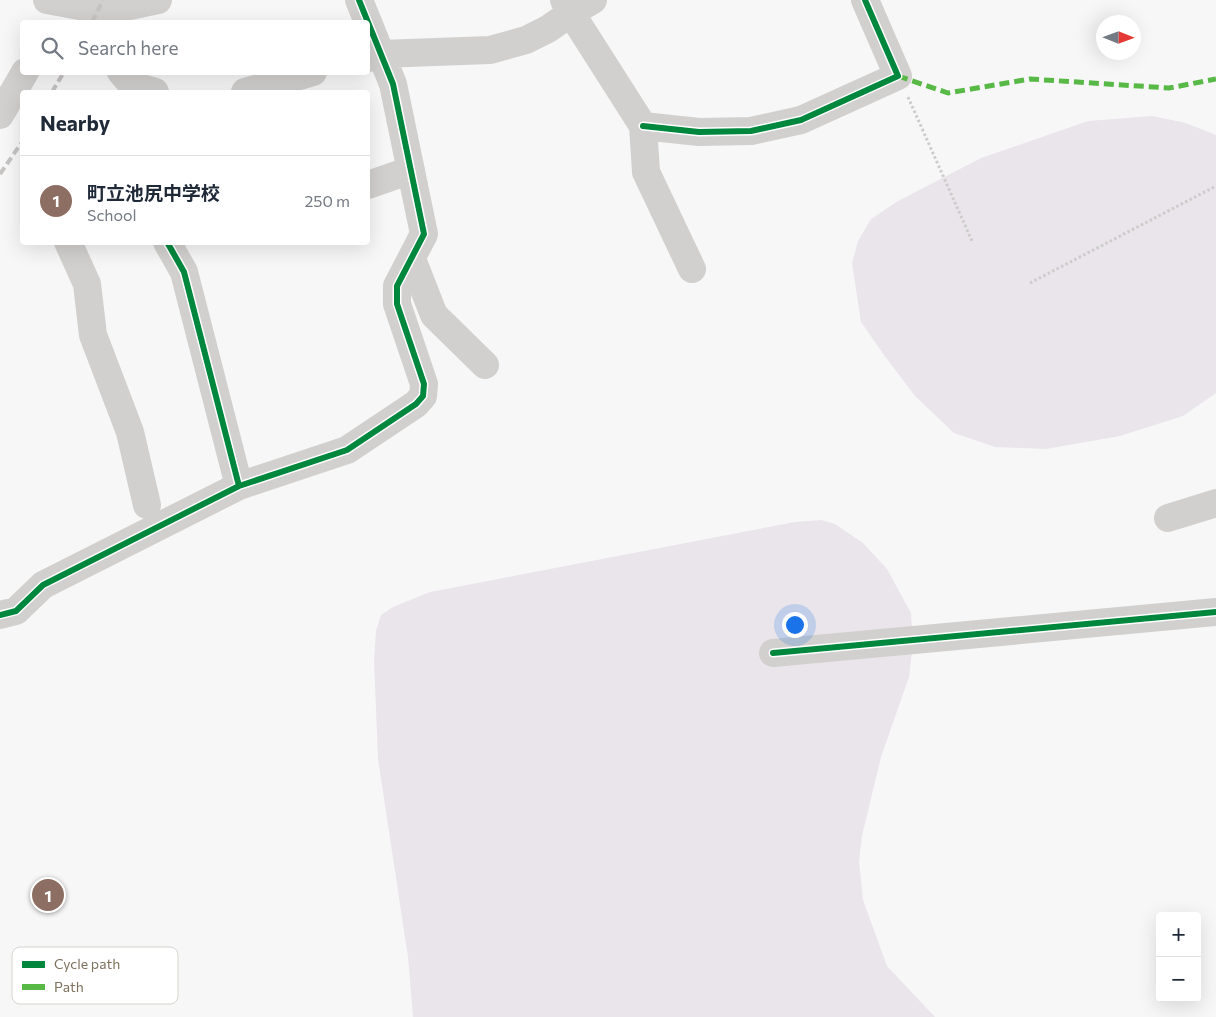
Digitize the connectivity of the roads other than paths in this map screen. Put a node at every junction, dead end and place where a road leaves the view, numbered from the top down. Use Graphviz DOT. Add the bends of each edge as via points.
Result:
graph roads {
  1 [pos="158,0"];
  2 [pos="359,0"];
  3 [pos="865,0"];
  4 [pos="576,4"];
  5 [pos="59,7"];
  6 [pos="106,17"];
  7 [pos="364,20"];
  8 [pos="370,41"];
  9 [pos="374,56"];
  10 [pos="23,75"];
  11 [pos="303,75"];
  12 [pos="252,90"];
  13 [pos="0,115"];
  14 [pos="642,126"];
  15 [pos="411,170"];
  16 [pos="370,184"];
  17 [pos="69,245"];
  18 [pos="170,245"];
  19 [pos="412,258"];
  20 [pos="692,269"];
  21 [pos="485,365"];
  22 [pos="239,486"];
  23 [pos="1216,503"];
  24 [pos="147,505"];
  25 [pos="1168,518"];
  26 [pos="1216,612"];
  27 [pos="0,615"];
  28 [pos="773,653"];
  1 -- 6 [label="street"];
  2 -- 7 [label="street"];
  3 -- 14 [label="street" via="898,76 801,120 751,131 699,132"];
  4 -- 9 [label="street" via="548,29 526,40 490,50"];
  4 -- 14 [label="street"];
  5 -- 6 [label="street"];
  8 -- 9 [label="street"];
  9 -- 15 [label="street" via="393,84"];
  10 -- 13 [label="street"];
  11 -- 12 [label="street"];
  14 -- 20 [label="street" via="646,172"];
  15 -- 16 [label="street"];
  15 -- 19 [label="street" via="424,234"];
  17 -- 24 [label="street" via="88,284 93,335 130,432"];
  18 -- 22 [label="street" via="184,272"];
  19 -- 21 [label="street" via="434,315"];
  19 -- 22 [label="street" via="398,286 397,304 424,384 423,396 347,450"];
  22 -- 27 [label="street" via="43,585 16,611"];
  23 -- 25 [label="street"];
  26 -- 28 [label="street"];
}
